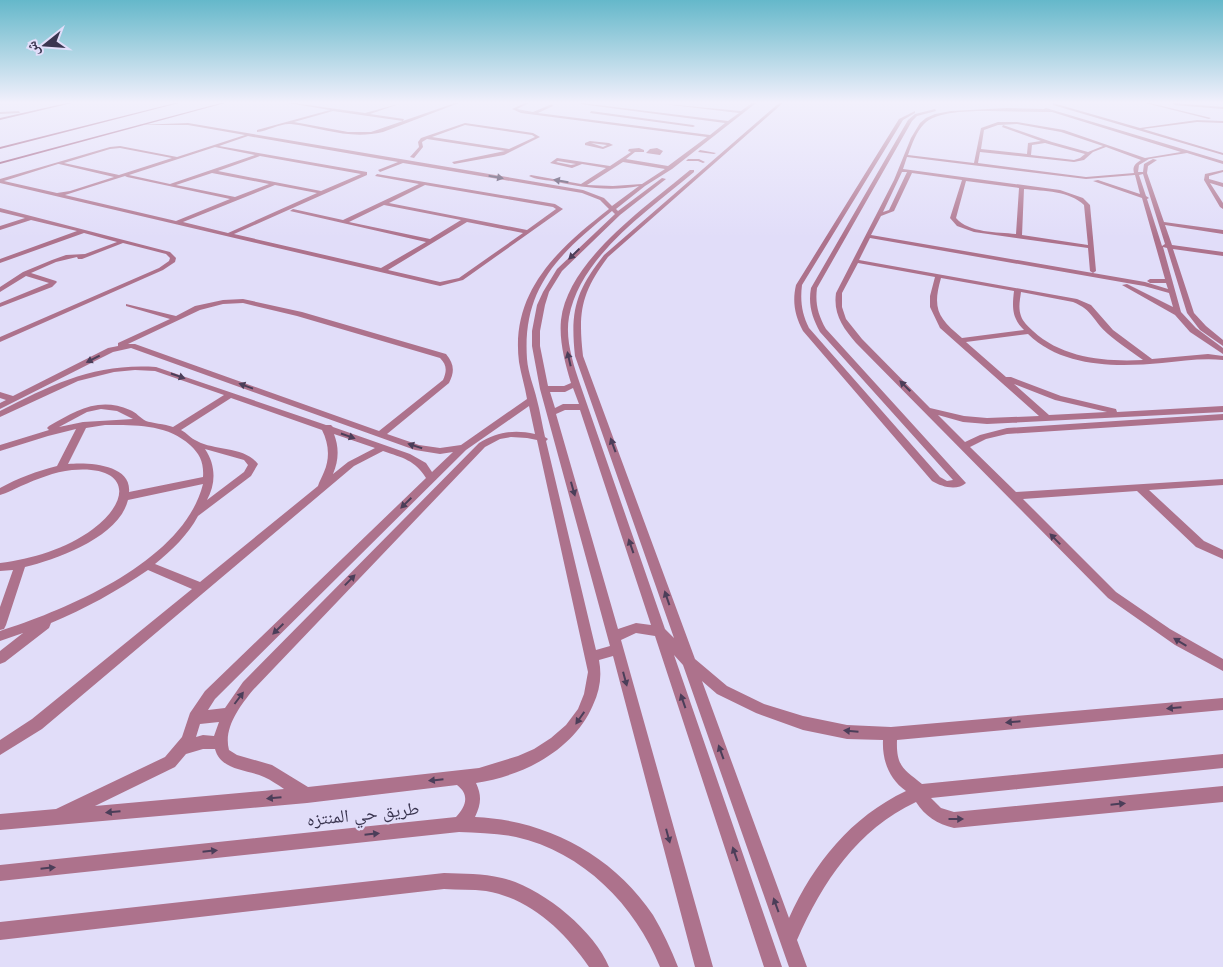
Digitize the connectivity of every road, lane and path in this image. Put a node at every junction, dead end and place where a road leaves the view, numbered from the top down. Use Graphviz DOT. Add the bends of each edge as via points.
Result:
graph roads {
  1 [pos="54,148"];
  2 [pos="112,148"];
  3 [pos="124,148"];
  4 [pos="209,148"];
  5 [pos="214,148"];
  6 [pos="223,148"];
  7 [pos="241,148"];
  8 [pos="328,148"];
  9 [pos="361,148"];
  10 [pos="414,148"];
  11 [pos="417,148"];
  12 [pos="491,148"];
  13 [pos="516,148"];
  14 [pos="623,148"];
  15 [pos="696,148"];
  16 [pos="704,148"];
  17 [pos="720,148"];
  18 [pos="726,148"];
  19 [pos="883,148"];
  20 [pos="894,148"];
  21 [pos="910,148"];
  22 [pos="1030,148"];
  23 [pos="1069,148"];
  24 [pos="1101,148"];
  25 [pos="1108,148"];
  26 [pos="1161,148"];
  27 [pos="1171,148"];
  28 [pos="1206,148"];
  29 [pos="1207,148"];
  30 [pos="978,150"];
  31 [pos="510,151"];
  32 [pos="632,151"];
  33 [pos="700,151"];
  34 [pos="714,153"];
  35 [pos="1088,153"];
  36 [pos="1223,153"];
  37 [pos="1184,154"];
  38 [pos="260,155"];
  39 [pos="402,155"];
  40 [pos="661,155"];
  41 [pos="906,156"];
  42 [pos="180,157"];
  43 [pos="412,157"];
  44 [pos="1029,157"];
  45 [pos="473,159"];
  46 [pos="1144,159"];
  47 [pos="397,160"];
  48 [pos="621,160"];
  49 [pos="688,160"];
  50 [pos="403,161"];
  51 [pos="55,162"];
  52 [pos="703,162"];
  53 [pos="0,163"];
  54 [pos="454,163"];
  55 [pos="581,163"];
  56 [pos="1223,163"];
  57 [pos="976,164"];
  58 [pos="466,165"];
  59 [pos="476,167"];
  60 [pos="610,167"];
  61 [pos="1222,170"];
  62 [pos="212,171"];
  63 [pos="910,172"];
  64 [pos="1136,172"];
  65 [pos="373,173"];
  66 [pos="1145,173"];
  67 [pos="665,174"];
  68 [pos="523,175"];
  69 [pos="890,176"];
  70 [pos="0,177"];
  71 [pos="124,177"];
  72 [pos="1086,178"];
  73 [pos="964,180"];
  74 [pos="1206,180"];
  75 [pos="425,183"];
  76 [pos="274,184"];
  77 [pos="644,184"];
  78 [pos="582,185"];
  79 [pos="1223,185"];
  80 [pos="0,186"];
  81 [pos="171,186"];
  82 [pos="593,186"];
  83 [pos="1022,187"];
  84 [pos="584,192"];
  85 [pos="52,194"];
  86 [pos="322,194"];
  87 [pos="1143,197"];
  88 [pos="71,198"];
  89 [pos="235,199"];
  90 [pos="1154,199"];
  91 [pos="850,203"];
  92 [pos="383,204"];
  93 [pos="862,205"];
  94 [pos="1223,207"];
  95 [pos="0,210"];
  96 [pos="292,211"];
  97 [pos="615,211"];
  98 [pos="878,215"];
  99 [pos="645,217"];
  100 [pos="31,218"];
  101 [pos="466,220"];
  102 [pos="344,222"];
  103 [pos="174,223"];
  104 [pos="1162,223"];
  105 [pos="0,228"];
  106 [pos="84,231"];
  107 [pos="528,232"];
  108 [pos="1223,232"];
  109 [pos="868,234"];
  110 [pos="228,235"];
  111 [pos="578,236"];
  112 [pos="1019,236"];
  113 [pos="235,237"];
  114 [pos="590,238"];
  115 [pos="124,241"];
  116 [pos="431,241"];
  117 [pos="906,241"];
  118 [pos="1091,247"];
  119 [pos="1160,247"];
  120 [pos="1170,248"];
  121 [pos="86,256"];
  122 [pos="1223,256"];
  123 [pos="0,261"];
  124 [pos="856,261"];
  125 [pos="381,271"];
  126 [pos="1093,271"];
  127 [pos="25,273"];
  128 [pos="939,275"];
  129 [pos="35,276"];
  130 [pos="1111,277"];
  131 [pos="1169,282"];
  132 [pos="1018,289"];
  133 [pos="0,290"];
  134 [pos="1172,292"];
  135 [pos="0,305"];
  136 [pos="128,305"];
  137 [pos="1178,312"];
  138 [pos="176,318"];
  139 [pos="536,331"];
  140 [pos="147,332"];
  141 [pos="523,332"];
  142 [pos="1029,332"];
  143 [pos="0,340"];
  144 [pos="959,341"];
  145 [pos="1223,344"];
  146 [pos="1214,346"];
  147 [pos="118,347"];
  148 [pos="137,347"];
  149 [pos="1223,352"];
  150 [pos="1208,356"];
  151 [pos="1223,358"];
  152 [pos="172,360"];
  153 [pos="1149,360"];
  154 [pos="156,369"];
  155 [pos="213,374"];
  156 [pos="862,374"];
  157 [pos="1000,375"];
  158 [pos="846,376"];
  159 [pos="47,382"];
  160 [pos="197,383"];
  161 [pos="576,384"];
  162 [pos="57,385"];
  163 [pos="544,389"];
  164 [pos="0,395"];
  165 [pos="230,395"];
  166 [pos="271,395"];
  167 [pos="12,399"];
  168 [pos="533,399"];
  169 [pos="256,404"];
  170 [pos="0,406"];
  171 [pos="584,407"];
  172 [pos="1223,408"];
  173 [pos="928,409"];
  174 [pos="551,412"];
  175 [pos="0,414"];
  176 [pos="1128,414"];
  177 [pos="1223,417"];
  178 [pos="1047,418"];
  179 [pos="339,419"];
  180 [pos="998,421"];
  181 [pos="143,423"];
  182 [pos="83,425"];
  183 [pos="496,426"];
  184 [pos="326,428"];
  185 [pos="174,430"];
  186 [pos="1008,431"];
  187 [pos="381,434"];
  188 [pos="504,434"];
  189 [pos="40,435"];
  190 [pos="486,437"];
  191 [pos="542,439"];
  192 [pos="197,444"];
  193 [pos="965,446"];
  194 [pos="0,448"];
  195 [pos="382,448"];
  196 [pos="463,448"];
  197 [pos="61,469"];
  198 [pos="431,478"];
  199 [pos="624,478"];
  200 [pos="209,479"];
  201 [pos="609,481"];
  202 [pos="1223,482"];
  203 [pos="1139,487"];
  204 [pos="0,492"];
  205 [pos="317,492"];
  206 [pos="1013,496"];
  207 [pos="124,497"];
  208 [pos="195,514"];
  209 [pos="392,517"];
  210 [pos="406,522"];
  211 [pos="1223,555"];
  212 [pos="20,565"];
  213 [pos="146,565"];
  214 [pos="0,567"];
  215 [pos="203,588"];
  216 [pos="302,605"];
  217 [pos="319,613"];
  218 [pos="54,618"];
  219 [pos="0,625"];
  220 [pos="660,632"];
  221 [pos="0,636"];
  222 [pos="616,644"];
  223 [pos="592,656"];
  224 [pos="0,658"];
  225 [pos="690,663"];
  226 [pos="1223,665"];
  227 [pos="1223,704"];
  228 [pos="228,714"];
  229 [pos="195,718"];
  230 [pos="891,734"];
  231 [pos="220,743"];
  232 [pos="0,748"];
  233 [pos="184,748"];
  234 [pos="1223,761"];
  235 [pos="460,778"];
  236 [pos="920,792"];
  237 [pos="307,794"];
  238 [pos="1223,794"];
  239 [pos="56,818"];
  240 [pos="0,822"];
  241 [pos="459,824"];
  242 [pos="3,876"];
  243 [pos="0,931"];
  244 [pos="788,940"];
  245 [pos="600,967"];
  246 [pos="670,967"];
  247 [pos="704,967"];
  248 [pos="773,967"];
  249 [pos="798,967"];
  1 -- 53 [label="main road"];
  2 -- 51 [label="street"];
  3 -- 42 [label="street"];
  4 -- 42 [label="street"];
  5 -- 71 [label="street"];
  6 -- 38 [label="street"];
  7 -- 65 [label="street"];
  8 -- 47 [label="street"];
  9 -- 39 [label="street"];
  10 -- 39 [label="street"];
  11 -- 43 [label="street"];
  12 -- 31 [label="street"];
  13 -- 31 [label="street"];
  14 -- 32 [label="street"];
  15 -- 67 [label="street"];
  16 -- 33 [label="street"];
  17 -- 34 [label="street"];
  18 -- 99 [label="street"];
  19 -- 91 [label="street"];
  20 -- 69 [label="street"];
  21 -- 41 [label="street"];
  22 -- 44 [label="street"];
  23 -- 35 [label="street"];
  24 -- 35 [label="street"];
  25 -- 46 [label="street"];
  26 -- 37 [label="street"];
  27 -- 37 [label="street"];
  28 -- 36 [label="street"];
  29 -- 36 [label="street"];
  30 -- 44 [label="street"];
  30 -- 57 [label="street"];
  31 -- 45 [label="street"];
  32 -- 40 [label="street"];
  32 -- 48 [label="street"];
  33 -- 34 [label="street"];
  33 -- 49 [label="street"];
  34 -- 52 [label="street"];
  35 -- 44 [label="street" via="1074,161"];
  37 -- 46 [label="street"];
  37 -- 56 [label="street"];
  37 -- 61 [label="street"];
  37 -- 66 [label="street" via="1151,162 1145,167"];
  38 -- 62 [label="street"];
  38 -- 65 [label="street"];
  39 -- 43 [label="street"];
  41 -- 57 [label="street"];
  41 -- 69 [label="street"];
  42 -- 71 [label="street"];
  43 -- 54 [label="street"];
  45 -- 54 [label="street"];
  45 -- 58 [label="street"];
  46 -- 64 [label="street" via="1136,165"];
  47 -- 50 [label="street"];
  47 -- 65 [label="street"];
  48 -- 60 [label="street"];
  48 -- 67 [label="street"];
  49 -- 52 [label="street"];
  49 -- 67 [label="street"];
  50 -- 65 [label="street"];
  50 -- 84 [label="street, one-way"];
  51 -- 70 [label="street"];
  51 -- 71 [label="street"];
  51 -- 85 [label="street" via="0,181"];
  52 -- 99 [label="street"];
  54 -- 58 [label="street"];
  55 -- 55 [label="street" via="562,159 552,163 572,167"];
  55 -- 60 [label="street"];
  57 -- 72 [label="street"];
  58 -- 59 [label="street"];
  60 -- 78 [label="street"];
  61 -- 74 [label="street" via="1207,175"];
  62 -- 76 [label="street"];
  62 -- 81 [label="street"];
  63 -- 69 [label="street"];
  63 -- 73 [label="street"];
  63 -- 98 [label="street" via="891,211"];
  64 -- 66 [label="street"];
  64 -- 72 [label="street"];
  64 -- 87 [label="street"];
  65 -- 75 [label="street"];
  65 -- 80 [label="street" via="559,204 567,209 469,280 433,288"];
  65 -- 86 [label="street"];
  65 -- 96 [label="street"];
  66 -- 90 [label="street"];
  67 -- 77 [label="street"];
  67 -- 97 [label="street"];
  78 -- 68 [label="street, one-way"];
  69 -- 93 [label="street" via="876,186"];
  69 -- 98 [label="street"];
  71 -- 81 [label="street"];
  71 -- 85 [label="street"];
  71 -- 88 [label="street"];
  72 -- 87 [label="street"];
  73 -- 83 [label="street"];
  73 -- 112 [label="street" via="954,220 969,228"];
  74 -- 79 [label="street"];
  74 -- 94 [label="street"];
  75 -- 92 [label="street"];
  75 -- 107 [label="street" via="559,208"];
  76 -- 86 [label="street"];
  76 -- 89 [label="street"];
  77 -- 82 [label="street" via="614,189"];
  77 -- 97 [label="street"];
  78 -- 82 [label="street"];
  81 -- 89 [label="street"];
  82 -- 84 [label="street" via="593,190"];
  83 -- 112 [label="street"];
  83 -- 118 [label="street" via="1060,192 1085,202"];
  84 -- 97 [label="street" via="602,200"];
  85 -- 88 [label="street"];
  86 -- 110 [label="street"];
  87 -- 90 [label="street"];
  87 -- 119 [label="street"];
  88 -- 103 [label="street"];
  89 -- 103 [label="street"];
  90 -- 104 [label="street"];
  91 -- 93 [label="street"];
  91 -- 158 [label="street" via="799,286 796,299 798,313 806,329"];
  92 -- 101 [label="street"];
  92 -- 102 [label="street"];
  93 -- 156 [label="street" via="814,288 811,301 823,330"];
  95 -- 100 [label="street"];
  96 -- 102 [label="street"];
  96 -- 113 [label="street"];
  97 -- 111 [label="street, طريق حي المنتزه"];
  97 -- 114 [label="street"];
  98 -- 109 [label="street"];
  161 -- 99 [label="street, one-way" via="565,340 565,318 570,298 589,264"];
  199 -- 99 [label="street, one-way" via="580,356 575,326 579,300 590,276"];
  100 -- 105 [label="street"];
  100 -- 106 [label="street"];
  101 -- 107 [label="street"];
  101 -- 116 [label="street"];
  102 -- 116 [label="street"];
  103 -- 110 [label="street"];
  104 -- 108 [label="street"];
  104 -- 120 [label="street"];
  106 -- 115 [label="street"];
  106 -- 123 [label="street"];
  107 -- 125 [label="street" via="455,281 433,283"];
  109 -- 117 [label="street"];
  109 -- 124 [label="street"];
  110 -- 113 [label="street"];
  111 -- 114 [label="street"];
  111 -- 141 [label="street, طريق حي المنتزه" via="538,280 532,291"];
  112 -- 118 [label="street"];
  113 -- 125 [label="street"];
  114 -- 139 [label="street, one-way" via="552,281 541,304"];
  115 -- 121 [label="street"];
  115 -- 143 [label="street" via="168,253 172,255 172,262"];
  116 -- 125 [label="street"];
  117 -- 126 [label="street"];
  117 -- 130 [label="street"];
  118 -- 126 [label="street"];
  119 -- 120 [label="street"];
  119 -- 131 [label="street"];
  120 -- 122 [label="street"];
  120 -- 145 [label="street" via="1191,313"];
  121 -- 127 [label="street" via="72,255"];
  121 -- 129 [label="street"];
  124 -- 128 [label="street"];
  173 -- 124 [label="street, one-way" via="840,317 839,292"];
  126 -- 130 [label="street"];
  127 -- 129 [label="street"];
  127 -- 133 [label="street"];
  128 -- 132 [label="street"];
  128 -- 144 [label="street" via="932,306 943,326"];
  129 -- 135 [label="street" via="54,282"];
  130 -- 131 [label="street"];
  130 -- 134 [label="street"];
  130 -- 137 [label="street"];
  131 -- 134 [label="street"];
  132 -- 142 [label="street" via="1016,314"];
  132 -- 153 [label="street" via="1085,305 1096,313 1110,332"];
  134 -- 137 [label="street"];
  136 -- 138 [label="street"];
  137 -- 146 [label="street" via="1193,330"];
  138 -- 140 [label="street"];
  138 -- 187 [label="street" via="211,304 252,302 443,356 451,368 446,381"];
  139 -- 141 [label="street"];
  139 -- 163 [label="street"];
  140 -- 147 [label="street"];
  140 -- 148 [label="street"];
  141 -- 168 [label="street, طريق حي المنتزه" via="523,361"];
  142 -- 144 [label="street"];
  142 -- 153 [label="street" via="1051,349 1077,358 1105,362"];
  144 -- 157 [label="street"];
  146 -- 149 [label="street"];
  146 -- 150 [label="street" via="1213,353"];
  147 -- 148 [label="street"];
  147 -- 159 [label="street, one-way"];
  148 -- 152 [label="street"];
  150 -- 151 [label="street"];
  150 -- 153 [label="street"];
  152 -- 154 [label="street"];
  152 -- 155 [label="street"];
  154 -- 160 [label="street, one-way"];
  154 -- 162 [label="street" via="103,370"];
  155 -- 160 [label="street"];
  166 -- 155 [label="street, one-way"];
  156 -- 158 [label="street"];
  156 -- 158 [label="street" via="961,483 938,481"];
  157 -- 176 [label="street" via="1058,398"];
  157 -- 178 [label="street"];
  159 -- 162 [label="street"];
  159 -- 167 [label="street"];
  160 -- 165 [label="street"];
  161 -- 163 [label="street" via="558,390"];
  161 -- 171 [label="street"];
  162 -- 175 [label="street"];
  163 -- 174 [label="street"];
  164 -- 167 [label="street"];
  165 -- 169 [label="street"];
  165 -- 185 [label="street"];
  166 -- 169 [label="street"];
  166 -- 179 [label="street"];
  167 -- 170 [label="street"];
  168 -- 183 [label="street"];
  168 -- 191 [label="street, طريق حي المنتزه"];
  169 -- 184 [label="street"];
  171 -- 174 [label="street" via="563,407"];
  171 -- 201 [label="street"];
  172 -- 176 [label="street"];
  173 -- 180 [label="street" via="963,419"];
  173 -- 193 [label="street"];
  174 -- 222 [label="street, one-way"];
  176 -- 178 [label="street"];
  177 -- 186 [label="street"];
  178 -- 180 [label="street"];
  179 -- 184 [label="street"];
  179 -- 187 [label="street"];
  180 -- 186 [label="street"];
  181 -- 182 [label="street"];
  181 -- 185 [label="street"];
  181 -- 189 [label="street" via="128,412 98,405"];
  182 -- 189 [label="street"];
  182 -- 197 [label="street"];
  183 -- 188 [label="street"];
  183 -- 190 [label="street"];
  184 -- 195 [label="street, one-way"];
  184 -- 205 [label="street" via="333,443 333,461"];
  185 -- 192 [label="street"];
  186 -- 193 [label="street" via="983,437"];
  196 -- 187 [label="street, one-way" via="429,450"];
  188 -- 190 [label="street"];
  188 -- 191 [label="street"];
  189 -- 194 [label="street"];
  190 -- 196 [label="street"];
  190 -- 210 [label="street"];
  191 -- 223 [label="street, طريق حي المنتزه"];
  192 -- 200 [label="street" via="204,454"];
  192 -- 208 [label="street" via="247,458 254,464 248,474"];
  193 -- 206 [label="street"];
  195 -- 198 [label="street" via="416,460"];
  195 -- 205 [label="street" via="358,459"];
  196 -- 198 [label="street"];
  197 -- 204 [label="street" via="24,480"];
  197 -- 207 [label="street" via="83,467 110,471 124,484"];
  198 -- 209 [label="street, one-way"];
  199 -- 201 [label="street"];
  225 -- 199 [label="street, one-way"];
  200 -- 207 [label="street"];
  200 -- 208 [label="street"];
  220 -- 201 [label="street, one-way"];
  202 -- 203 [label="street"];
  203 -- 206 [label="street"];
  203 -- 211 [label="street" via="1200,544"];
  205 -- 215 [label="street"];
  226 -- 206 [label="street, one-way" via="1151,624 1112,595"];
  207 -- 212 [label="street" via="116,512 89,537 56,554"];
  208 -- 213 [label="street" via="172,542"];
  209 -- 210 [label="street"];
  209 -- 216 [label="street"];
  217 -- 210 [label="street, one-way"];
  212 -- 214 [label="street"];
  212 -- 219 [label="street"];
  213 -- 215 [label="street"];
  213 -- 218 [label="street" via="88,602"];
  215 -- 232 [label="street" via="37,724"];
  216 -- 217 [label="street"];
  216 -- 229 [label="street, one-way" via="210,695"];
  228 -- 217 [label="street, one-way" via="248,686"];
  218 -- 221 [label="street"];
  218 -- 224 [label="street"];
  220 -- 222 [label="street" via="628,630"];
  220 -- 225 [label="street"];
  248 -- 220 [label="street, one-way"];
  222 -- 223 [label="street"];
  222 -- 247 [label="street, one-way"];
  223 -- 235 [label="street, طريق حي المنتزه, one-way" via="596,672 589,706 566,736 516,765"];
  230 -- 225 [label="street, one-way" via="838,730 761,709 722,690"];
  244 -- 225 [label="street, one-way"];
  227 -- 230 [label="street, one-way"];
  228 -- 229 [label="street"];
  228 -- 231 [label="street"];
  229 -- 233 [label="street"];
  230 -- 236 [label="street" via="889,748 893,764 904,780"];
  231 -- 233 [label="street" via="203,742"];
  231 -- 237 [label="street" via="228,759 267,770"];
  233 -- 239 [label="street" via="161,767"];
  234 -- 236 [label="street"];
  235 -- 237 [label="street, طريق حي المنتزه, one-way"];
  235 -- 241 [label="street" via="471,787 474,802 471,811"];
  236 -- 238 [label="street, one-way" via="933,811 954,820"];
  236 -- 244 [label="street" via="887,809 864,826 830,860 807,896"];
  237 -- 239 [label="street, طريق حي المنتزه, one-way"];
  239 -- 240 [label="street, طريق حي المنتزه"];
  242 -- 241 [label="street, طريق حي المنتزه, one-way"];
  241 -- 246 [label="street, طريق حي المنتزه" via="492,825 524,831 556,842 582,856 607,875 630,899 651,928"];
  243 -- 245 [label="street" via="444,881 487,883 519,893 549,910 576,934"];
  244 -- 249 [label="street"];
}
